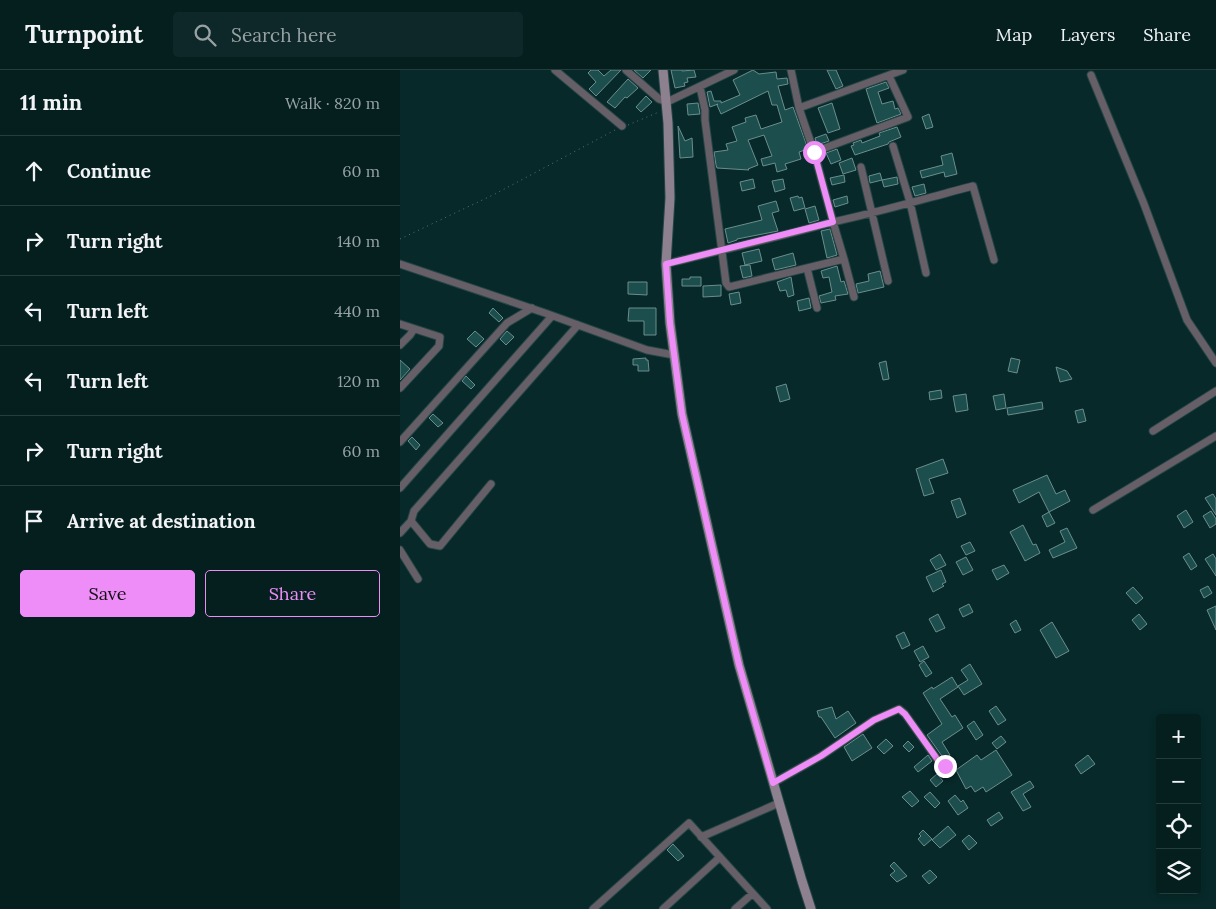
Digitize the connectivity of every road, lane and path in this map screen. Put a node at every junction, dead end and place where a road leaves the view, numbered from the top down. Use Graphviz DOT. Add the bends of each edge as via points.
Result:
graph roads {
  1 [pos="555,70"];
  2 [pos="626,70"];
  3 [pos="663,70"];
  4 [pos="734,70"];
  5 [pos="791,70"];
  6 [pos="903,70"];
  7 [pos="1091,75"];
  8 [pos="889,76"];
  9 [pos="700,87"];
  10 [pos="667,102"];
  11 [pos="798,108"];
  12 [pos="659,112"];
  13 [pos="622,126"];
  14 [pos="893,146"];
  15 [pos="814,152"];
  16 [pos="861,167"];
  17 [pos="910,202"];
  18 [pos="872,214"];
  19 [pos="833,222"];
  20 [pos="400,239"];
  21 [pos="723,250"];
  22 [pos="844,259"];
  23 [pos="994,260"];
  24 [pos="400,264"];
  25 [pos="666,264"];
  26 [pos="807,268"];
  27 [pos="926,273"];
  28 [pos="888,281"];
  29 [pos="854,297"];
  30 [pos="532,308"];
  31 [pos="817,308"];
  32 [pos="552,316"];
  33 [pos="400,324"];
  34 [pos="578,325"];
  35 [pos="414,329"];
  36 [pos="400,345"];
  37 [pos="674,355"];
  38 [pos="1216,362"];
  39 [pos="400,388"];
  40 [pos="1216,391"];
  41 [pos="1153,432"];
  42 [pos="1216,436"];
  43 [pos="400,442"];
  44 [pos="491,484"];
  45 [pos="400,488"];
  46 [pos="1093,510"];
  47 [pos="411,521"];
  48 [pos="400,534"];
  49 [pos="400,550"];
  50 [pos="418,579"];
  51 [pos="945,766"];
  52 [pos="773,783"];
  53 [pos="779,803"];
  54 [pos="701,837"];
  55 [pos="720,857"];
  56 [pos="752,894"];
  57 [pos="593,909"];
  58 [pos="663,909"];
  59 [pos="735,909"];
  60 [pos="766,909"];
  61 [pos="811,909"];
  1 -- 13 [label="street"];
  2 -- 10 [label="street" via="658,99"];
  3 -- 10 [label="street"];
  4 -- 9 [label="street"];
  5 -- 11 [label="street"];
  6 -- 8 [label="street"];
  7 -- 38 [label="street" via="1187,320"];
  8 -- 11 [label="street"];
  8 -- 15 [label="street" via="908,117"];
  9 -- 10 [label="street"];
  9 -- 21 [label="street"];
  10 -- 25 [label="street" via="670,198"];
  11 -- 15 [label="street"];
  12 -- 13 [label="path"];
  13 -- 20 [label="path" via="495,194"];
  14 -- 17 [label="street"];
  15 -- 19 [label="street"];
  16 -- 18 [label="street"];
  17 -- 18 [label="street"];
  17 -- 23 [label="street" via="973,186"];
  17 -- 27 [label="street"];
  18 -- 19 [label="street"];
  18 -- 28 [label="street"];
  19 -- 21 [label="street"];
  19 -- 22 [label="street"];
  21 -- 25 [label="street"];
  21 -- 26 [label="street" via="729,287"];
  22 -- 26 [label="street"];
  22 -- 29 [label="street"];
  24 -- 30 [label="street"];
  25 -- 37 [label="street"];
  26 -- 31 [label="street"];
  30 -- 32 [label="street"];
  30 -- 43 [label="street" via="507,323"];
  32 -- 34 [label="street"];
  32 -- 45 [label="street"];
  33 -- 35 [label="street"];
  34 -- 37 [label="street" via="647,350"];
  34 -- 47 [label="street" via="414,511"];
  35 -- 36 [label="street"];
  35 -- 39 [label="street" via="440,337 439,346"];
  37 -- 52 [label="street" via="682,414 736,655"];
  40 -- 41 [label="street"];
  42 -- 46 [label="street"];
  44 -- 47 [label="street" via="440,546 430,544"];
  47 -- 48 [label="street"];
  49 -- 50 [label="street"];
  51 -- 52 [label="street" via="899,709 874,720"];
  52 -- 53 [label="street"];
  53 -- 54 [label="street"];
  53 -- 61 [label="street"];
  54 -- 55 [label="street"];
  54 -- 57 [label="street" via="689,823"];
  55 -- 56 [label="street"];
  55 -- 58 [label="street"];
  56 -- 59 [label="street"];
  56 -- 60 [label="street"];
}
